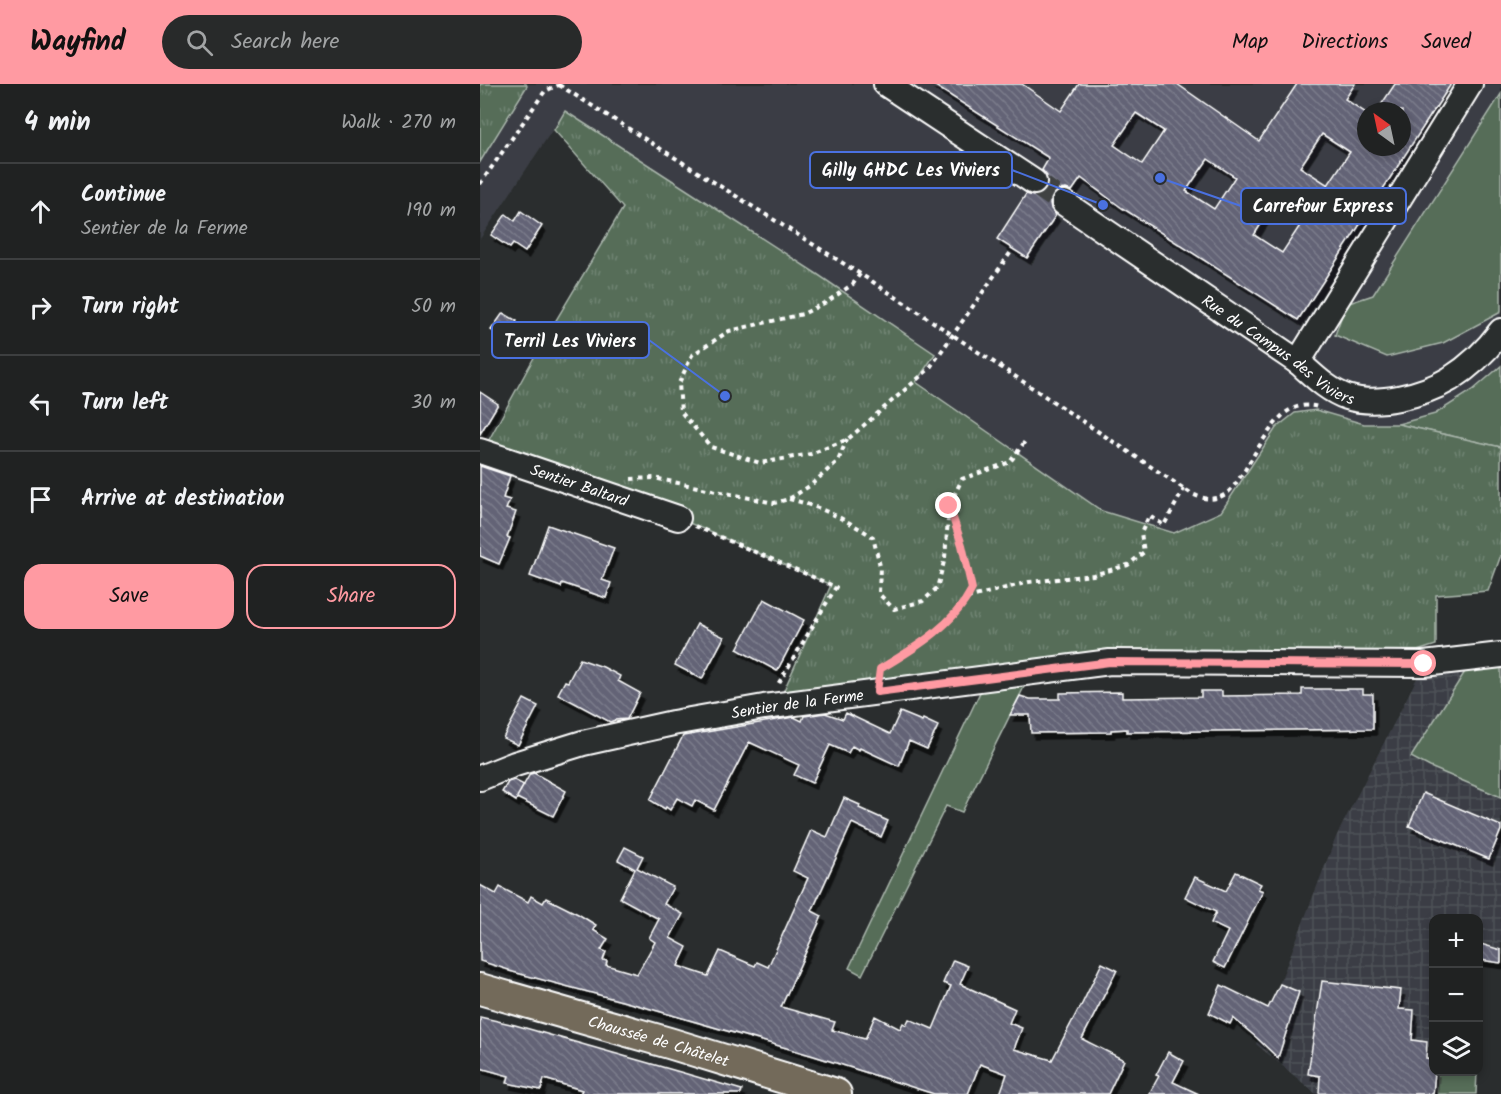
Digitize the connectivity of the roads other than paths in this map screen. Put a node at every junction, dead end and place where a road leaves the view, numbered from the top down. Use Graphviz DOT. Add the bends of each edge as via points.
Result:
graph roads {
  1 [pos="886,84"];
  2 [pos="1470,84"];
  3 [pos="921,94"];
  4 [pos="1034,182"];
  5 [pos="1064,202"];
  6 [pos="1501,332"];
  7 [pos="1298,362"];
  8 [pos="480,451"];
  9 [pos="678,518"];
  10 [pos="1491,656"];
  11 [pos="480,778"];
  12 [pos="480,989"];
  13 [pos="836,1094"];
  1 -- 3 [label="street"];
  2 -- 7 [label="street"];
  3 -- 4 [label="street"];
  5 -- 7 [label="street, Rue du Campus des Viviers"];
  6 -- 7 [label="street, Rue du Campus des Viviers" via="1475,361 1449,380 1383,401 1347,396 1325,386"];
  8 -- 9 [label="street, Sentier Baltard"];
  10 -- 11 [label="street, Sentier de la Ferme" via="1424,664 1110,662 764,707 673,723 583,743"];
  12 -- 13 [label="main road, Chaussée de Châtelet"];
}
